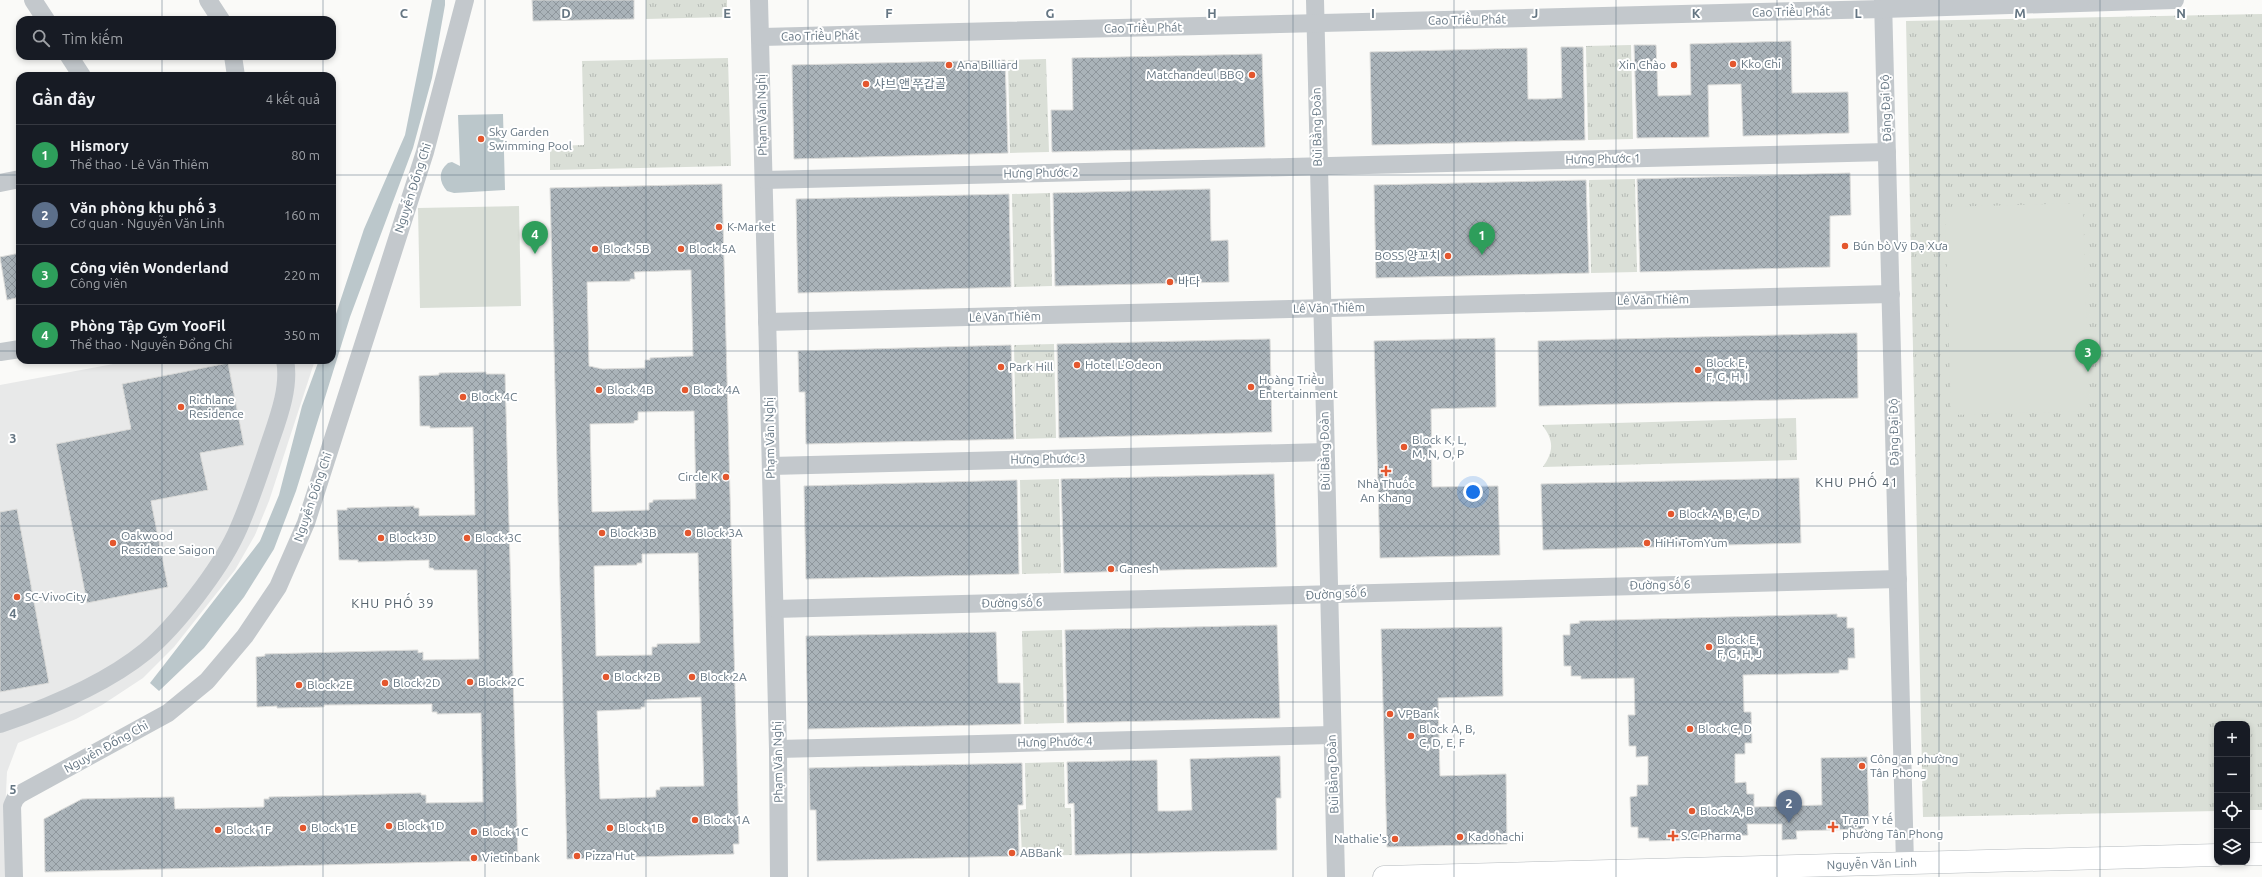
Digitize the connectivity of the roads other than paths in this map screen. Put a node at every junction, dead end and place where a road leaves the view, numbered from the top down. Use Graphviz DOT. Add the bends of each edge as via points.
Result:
graph roads {
  1 [pos="33,0"];
  2 [pos="208,0"];
  3 [pos="466,0"];
  4 [pos="759,0"];
  5 [pos="1314,0"];
  6 [pos="2174,0"];
  7 [pos="1883,5"];
  8 [pos="43,16"];
  9 [pos="218,16"];
  10 [pos="1315,23"];
  11 [pos="760,37"];
  12 [pos="72,60"];
  13 [pos="233,60"];
  14 [pos="79,72"];
  15 [pos="235,72"];
  16 [pos="1887,152"];
  17 [pos="1318,166"];
  18 [pos="16,180"];
  19 [pos="764,180"];
  20 [pos="0,183"];
  21 [pos="1891,294"];
  22 [pos="1321,308"];
  23 [pos="768,322"];
  24 [pos="16,350"];
  25 [pos="0,352"];
  26 [pos="285,364"];
  27 [pos="1325,452"];
  28 [pos="771,466"];
  29 [pos="1898,579"];
  30 [pos="1328,594"];
  31 [pos="775,609"];
  32 [pos="0,724"];
  33 [pos="1332,735"];
  34 [pos="778,749"];
  35 [pos="2214,854"];
  36 [pos="2250,854"];
  37 [pos="2262,854"];
  38 [pos="1905,871"];
  39 [pos="1622,874"];
  40 [pos="14,877"];
  41 [pos="779,877"];
  42 [pos="1336,877"];
  43 [pos="1384,877"];
  1 -- 8 [label="street"];
  2 -- 9 [label="street"];
  3 -- 40 [label="street, Nguyễn Đổng Chi" via="425,152 306,523 278,587 245,636 206,681 168,713 15,799 12,806"];
  4 -- 11 [label="street, Phạm Văn Nghị"];
  5 -- 10 [label="street, Bùi Bằng Đoàn"];
  6 -- 7 [label="street, Cao Triều Phát"];
  7 -- 10 [label="street, Cao Triều Phát"];
  7 -- 16 [label="street, Đặng Đại Độ"];
  10 -- 11 [label="street, Cao Triều Phát"];
  10 -- 17 [label="street, Bùi Bằng Đoàn"];
  11 -- 19 [label="street, Phạm Văn Nghị"];
  12 -- 14 [label="street"];
  13 -- 15 [label="street"];
  16 -- 17 [label="street, Hưng Phước 1"];
  16 -- 21 [label="street, Đặng Đại Độ"];
  17 -- 19 [label="street, Hưng Phước 2"];
  17 -- 22 [label="street, Bùi Bằng Đoàn"];
  18 -- 20 [label="street"];
  19 -- 23 [label="street, Phạm Văn Nghị"];
  21 -- 22 [label="street, Lê Văn Thiêm"];
  21 -- 29 [label="street, Đặng Đại Độ"];
  22 -- 23 [label="street, Lê Văn Thiêm"];
  22 -- 27 [label="street, Bùi Bằng Đoàn"];
  23 -- 28 [label="street, Phạm Văn Nghị"];
  24 -- 25 [label="street"];
  26 -- 32 [label="street" via="286,382 281,406 260,474 236,534 181,613 146,650 126,665 32,713"];
  27 -- 28 [label="street, Hưng Phước 3"];
  27 -- 30 [label="street, Bùi Bằng Đoàn"];
  28 -- 31 [label="street, Phạm Văn Nghị"];
  29 -- 30 [label="street, Đường số 6"];
  29 -- 38 [label="street, Đặng Đại Độ"];
  30 -- 31 [label="street, Đường số 6"];
  30 -- 33 [label="street, Bùi Bằng Đoàn"];
  31 -- 34 [label="street, Phạm Văn Nghị"];
  33 -- 34 [label="street, Hưng Phước 4"];
  33 -- 42 [label="street, Bùi Bằng Đoàn"];
  34 -- 41 [label="street, Phạm Văn Nghị"];
  35 -- 38 [label="main road, Nguyễn Văn Linh"];
  36 -- 37 [label="main road"];
  38 -- 39 [label="main road, Nguyễn Văn Linh"];
  39 -- 43 [label="main road, Nguyễn Văn Linh"];
}
